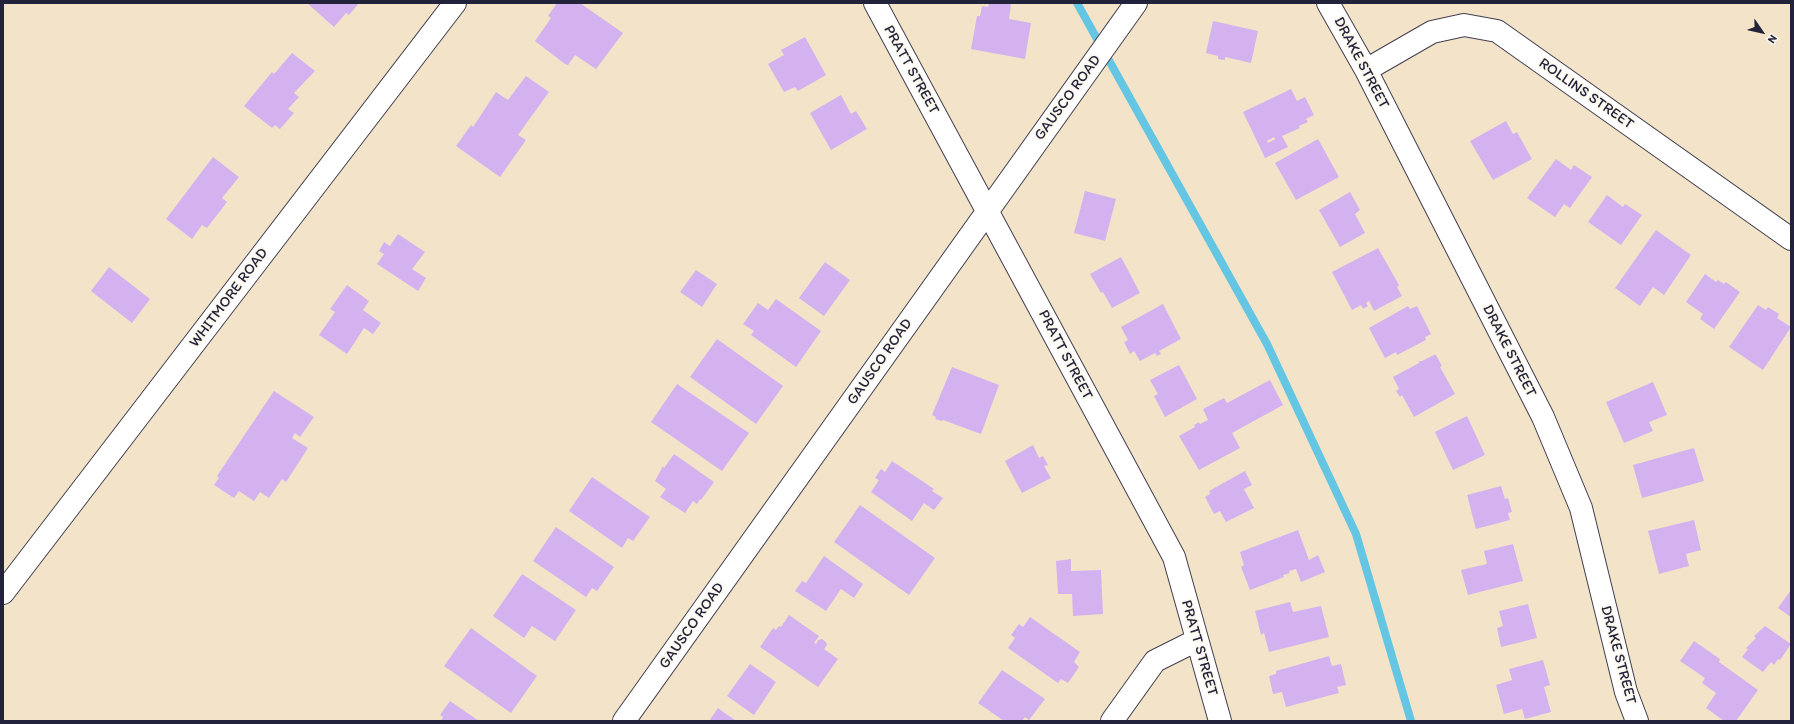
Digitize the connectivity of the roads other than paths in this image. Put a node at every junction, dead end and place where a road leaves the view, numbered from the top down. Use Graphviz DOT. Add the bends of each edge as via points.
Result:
graph roads {
  1 [pos="455,3"];
  2 [pos="875,3"];
  3 [pos="1328,3"];
  4 [pos="1132,9"];
  5 [pos="1366,70"];
  6 [pos="988,210"];
  7 [pos="1791,239"];
  8 [pos="3,593"];
  9 [pos="1197,640"];
  10 [pos="624,721"];
  11 [pos="1112,721"];
  12 [pos="1220,721"];
  13 [pos="1636,721"];
  1 -- 8 [label="street, WHITMORE ROAD"];
  2 -- 6 [label="street, PRATT STREET"];
  3 -- 5 [label="street, DRAKE STREET"];
  4 -- 6 [label="street, GAUSCO ROAD"];
  5 -- 7 [label="street, ROLLINS STREET" via="1432,32 1464,25 1497,31"];
  5 -- 13 [label="street, DRAKE STREET" via="1543,417 1578,501 1626,692"];
  6 -- 9 [label="street, PRATT STREET" via="1174,557"];
  6 -- 10 [label="street, GAUSCO ROAD"];
  9 -- 11 [label="street" via="1155,661"];
  9 -- 12 [label="street, PRATT STREET"];
}
